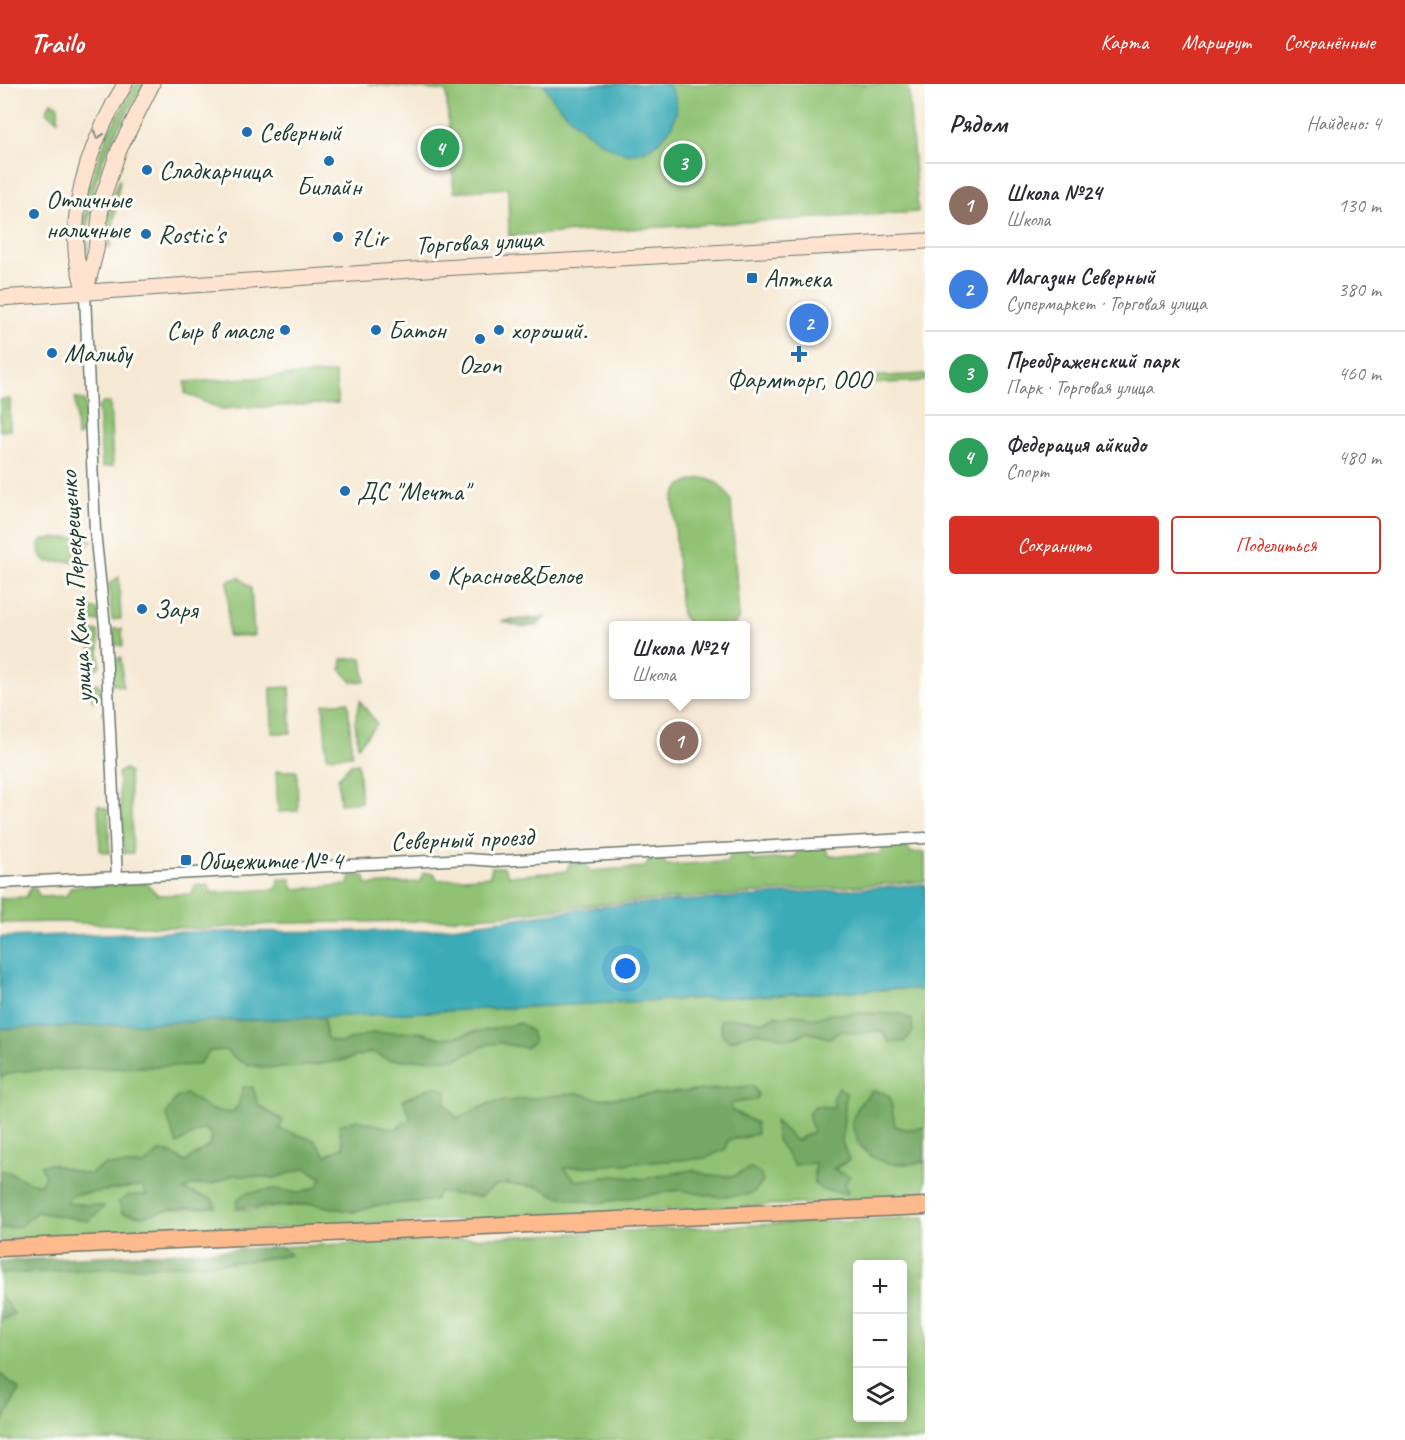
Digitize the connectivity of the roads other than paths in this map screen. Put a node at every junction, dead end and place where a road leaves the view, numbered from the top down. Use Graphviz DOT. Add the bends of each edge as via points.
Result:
graph roads {
  1 [pos="125,84"];
  2 [pos="152,84"];
  3 [pos="925,241"];
  4 [pos="85,294"];
  5 [pos="0,298"];
  6 [pos="925,838"];
  7 [pos="117,878"];
  8 [pos="0,883"];
  9 [pos="925,1206"];
  10 [pos="0,1248"];
  1 -- 4 [label="street, улица Кати Перекрещенко, one-way" via="100,129 80,190 76,252"];
  2 -- 4 [label="street, улица Кати Перекрещенко" via="118,150 102,199 96,250"];
  3 -- 4 [label="street, Торговая улица" via="430,269"];
  4 -- 5 [label="street, Торговая улица"];
  4 -- 7 [label="street, улица Кати Перекрещенко" via="94,520 105,627"];
  6 -- 7 [label="street, Северный проезд"];
  7 -- 8 [label="street, Северный проезд"];
  9 -- 10 [label="main road"];
}
